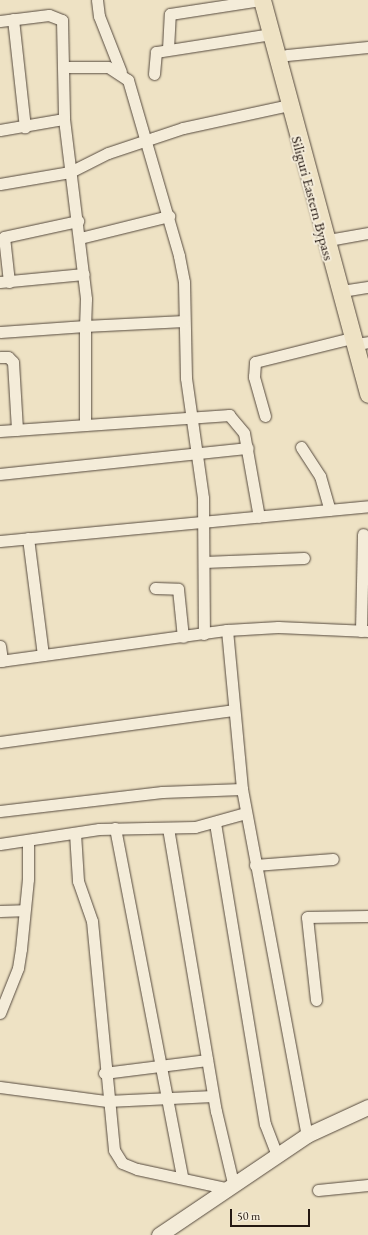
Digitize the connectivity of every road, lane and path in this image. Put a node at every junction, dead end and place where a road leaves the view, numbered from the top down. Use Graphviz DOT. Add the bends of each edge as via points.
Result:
graph roads {
  1 [pos="98,0"];
  2 [pos="262,0"];
  3 [pos="274,0"];
  4 [pos="13,19"];
  5 [pos="0,20"];
  6 [pos="271,34"];
  7 [pos="368,47"];
  8 [pos="168,50"];
  9 [pos="287,55"];
  10 [pos="63,67"];
  11 [pos="121,72"];
  12 [pos="154,74"];
  13 [pos="289,105"];
  14 [pos="64,119"];
  15 [pos="24,127"];
  16 [pos="0,130"];
  17 [pos="148,140"];
  18 [pos="70,172"];
  19 [pos="0,184"];
  20 [pos="169,216"];
  21 [pos="78,222"];
  22 [pos="368,233"];
  23 [pos="80,238"];
  24 [pos="334,239"];
  25 [pos="84,274"];
  26 [pos="5,282"];
  27 [pos="368,287"];
  28 [pos="348,290"];
  29 [pos="184,321"];
  30 [pos="85,326"];
  31 [pos="0,332"];
  32 [pos="361,341"];
  33 [pos="0,357"];
  34 [pos="368,359"];
  35 [pos="368,394"];
  36 [pos="264,416"];
  37 [pos="191,418"];
  38 [pos="85,425"];
  39 [pos="17,430"];
  40 [pos="0,431"];
  41 [pos="301,447"];
  42 [pos="248,448"];
  43 [pos="198,452"];
  44 [pos="0,474"];
  45 [pos="368,506"];
  46 [pos="330,510"];
  47 [pos="259,517"];
  48 [pos="203,522"];
  49 [pos="364,534"];
  50 [pos="28,538"];
  51 [pos="0,541"];
  52 [pos="304,558"];
  53 [pos="204,562"];
  54 [pos="155,588"];
  55 [pos="227,630"];
  56 [pos="364,631"];
  57 [pos="204,634"];
  58 [pos="183,636"];
  59 [pos="0,646"];
  60 [pos="43,655"];
  61 [pos="1,661"];
  62 [pos="233,710"];
  63 [pos="0,742"];
  64 [pos="242,789"];
  65 [pos="0,810"];
  66 [pos="246,813"];
  67 [pos="215,823"];
  68 [pos="115,828"];
  69 [pos="168,828"];
  70 [pos="75,833"];
  71 [pos="28,840"];
  72 [pos="0,844"];
  73 [pos="333,859"];
  74 [pos="255,865"];
  75 [pos="0,910"];
  76 [pos="23,910"];
  77 [pos="368,916"];
  78 [pos="316,1000"];
  79 [pos="0,1012"];
  80 [pos="207,1060"];
  81 [pos="161,1066"];
  82 [pos="104,1073"];
  83 [pos="0,1087"];
  84 [pos="214,1096"];
  85 [pos="168,1100"];
  86 [pos="107,1101"];
  87 [pos="368,1107"];
  88 [pos="307,1135"];
  89 [pos="277,1155"];
  90 [pos="182,1177"];
  91 [pos="368,1185"];
  92 [pos="229,1186"];
  93 [pos="318,1190"];
  94 [pos="163,1232"];
  1 -- 11 [label="street" via="99,16"];
  2 -- 6 [label="main road, Siliguri Eastern Bypass"];
  2 -- 8 [label="street" via="170,14"];
  3 -- 9 [label="main road, Siliguri Eastern Bypass"];
  4 -- 5 [label="street"];
  4 -- 10 [label="street" via="49,15 62,20"];
  4 -- 15 [label="street"];
  6 -- 8 [label="street"];
  6 -- 13 [label="main road, Siliguri Eastern Bypass"];
  7 -- 9 [label="street"];
  8 -- 12 [label="street" via="156,52"];
  9 -- 24 [label="main road, Siliguri Eastern Bypass"];
  10 -- 11 [label="street" via="108,67"];
  10 -- 14 [label="street"];
  11 -- 17 [label="street" via="132,87"];
  13 -- 17 [label="street" via="230,116"];
  13 -- 32 [label="main road, Siliguri Eastern Bypass"];
  14 -- 15 [label="street"];
  14 -- 18 [label="street"];
  15 -- 16 [label="street"];
  17 -- 18 [label="street"];
  17 -- 20 [label="street"];
  18 -- 19 [label="street"];
  18 -- 21 [label="street"];
  20 -- 23 [label="street"];
  20 -- 29 [label="street" via="184,282"];
  21 -- 23 [label="street"];
  21 -- 26 [label="street" via="4,237"];
  22 -- 24 [label="street"];
  23 -- 25 [label="street"];
  24 -- 28 [label="main road, Siliguri Eastern Bypass"];
  25 -- 26 [label="street"];
  25 -- 30 [label="street"];
  27 -- 28 [label="street"];
  28 -- 32 [label="main road, Siliguri Eastern Bypass"];
  29 -- 30 [label="street"];
  29 -- 37 [label="street"];
  30 -- 31 [label="street"];
  30 -- 38 [label="street"];
  32 -- 34 [label="main road, Siliguri Eastern Bypass"];
  32 -- 35 [label="main road, Siliguri Eastern Bypass"];
  32 -- 36 [label="street" via="255,362 254,377"];
  33 -- 39 [label="street" via="8,357 13,362"];
  37 -- 38 [label="street"];
  37 -- 42 [label="street" via="229,416 244,433"];
  37 -- 43 [label="street"];
  38 -- 39 [label="street"];
  39 -- 40 [label="street"];
  41 -- 46 [label="street" via="320,476"];
  42 -- 43 [label="street"];
  42 -- 47 [label="street"];
  43 -- 44 [label="street"];
  43 -- 48 [label="street"];
  45 -- 46 [label="street"];
  46 -- 47 [label="street"];
  47 -- 48 [label="street"];
  48 -- 50 [label="street"];
  48 -- 53 [label="street"];
  49 -- 56 [label="street"];
  50 -- 51 [label="street"];
  50 -- 60 [label="street"];
  52 -- 53 [label="street"];
  53 -- 57 [label="street"];
  54 -- 58 [label="street" via="178,589"];
  55 -- 56 [label="street" via="278,627"];
  55 -- 57 [label="street"];
  55 -- 62 [label="street"];
  57 -- 58 [label="street"];
  58 -- 60 [label="street"];
  59 -- 61 [label="street"];
  60 -- 61 [label="street"];
  62 -- 63 [label="street"];
  62 -- 64 [label="street"];
  64 -- 65 [label="street" via="162,792"];
  64 -- 66 [label="street"];
  66 -- 67 [label="street"];
  66 -- 74 [label="street"];
  67 -- 69 [label="street"];
  67 -- 89 [label="street" via="265,1124"];
  68 -- 69 [label="street"];
  68 -- 70 [label="street"];
  68 -- 81 [label="street"];
  69 -- 80 [label="street"];
  70 -- 71 [label="street"];
  70 -- 82 [label="street" via="78,881 92,921"];
  71 -- 72 [label="street"];
  71 -- 76 [label="street" via="28,879"];
  73 -- 74 [label="street"];
  74 -- 88 [label="street"];
  75 -- 76 [label="street"];
  76 -- 79 [label="street" via="18,968"];
  77 -- 78 [label="street" via="307,917"];
  80 -- 81 [label="street"];
  80 -- 84 [label="street"];
  81 -- 82 [label="street"];
  81 -- 85 [label="street"];
  82 -- 86 [label="street"];
  83 -- 86 [label="street"];
  84 -- 85 [label="street"];
  84 -- 92 [label="street"];
  85 -- 86 [label="street"];
  85 -- 90 [label="street"];
  86 -- 90 [label="street" via="114,1150 122,1163"];
  87 -- 88 [label="street"];
  88 -- 89 [label="street"];
  89 -- 92 [label="street"];
  90 -- 92 [label="street"];
  91 -- 93 [label="street"];
  92 -- 94 [label="street"];
}
